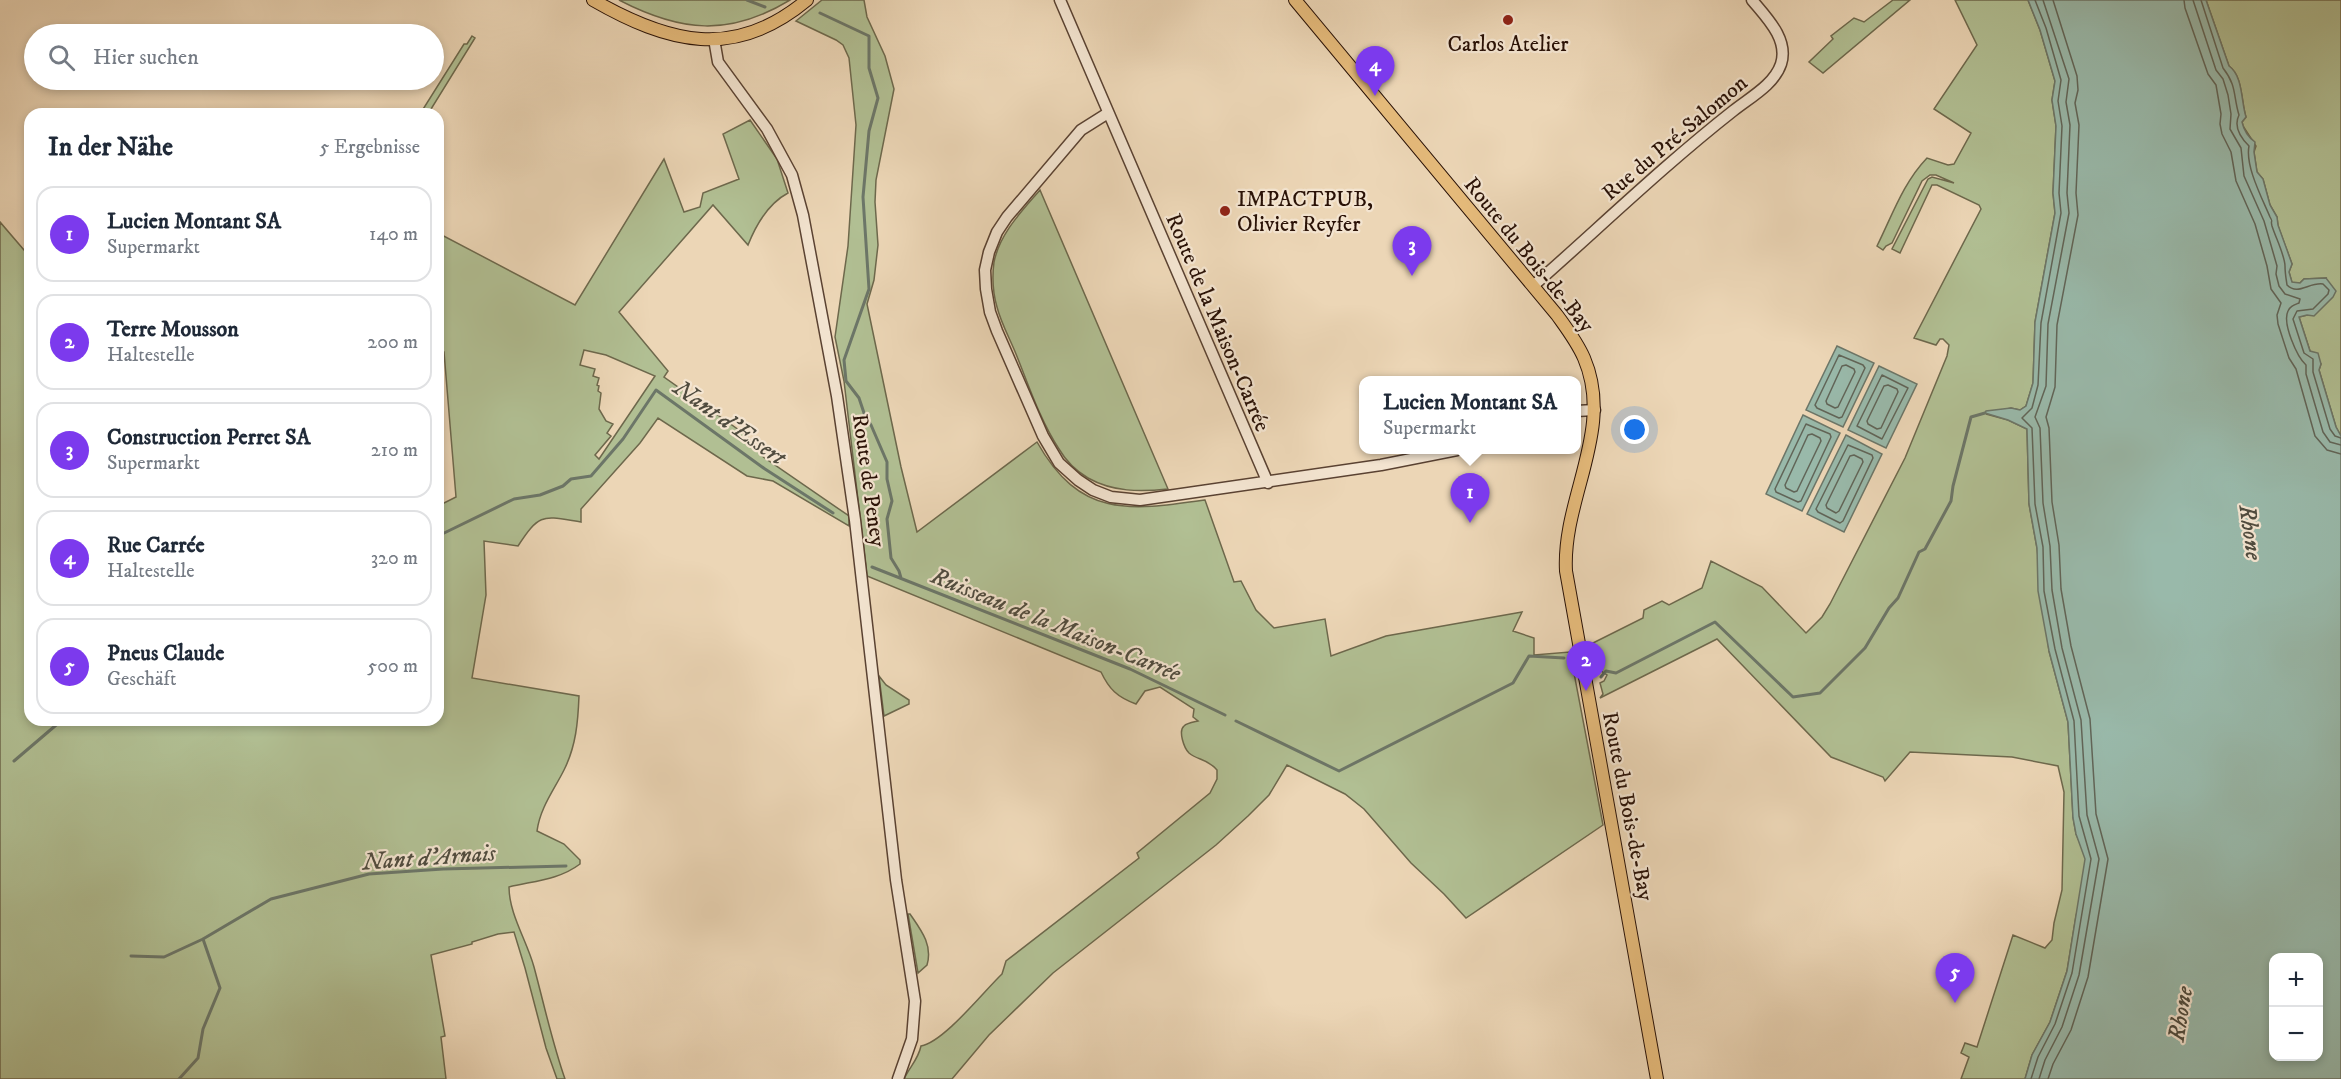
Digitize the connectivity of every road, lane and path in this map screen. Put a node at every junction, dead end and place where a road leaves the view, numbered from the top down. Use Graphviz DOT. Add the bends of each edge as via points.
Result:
graph roads {
  1 [pos="593,0"];
  2 [pos="807,0"];
  3 [pos="1060,0"];
  4 [pos="1295,0"];
  5 [pos="1752,0"];
  6 [pos="714,39"];
  7 [pos="1108,113"];
  8 [pos="1533,286"];
  9 [pos="1595,410"];
  10 [pos="1581,411"];
  11 [pos="1438,454"];
  12 [pos="1268,483"];
  13 [pos="898,1079"];
  14 [pos="1658,1079"];
  1 -- 6 [label="main road" via="658,32 688,39"];
  2 -- 6 [label="main road" via="767,27"];
  3 -- 7 [label="street, Route de la Maison-Carrée"];
  4 -- 8 [label="main road, Route du Bois-de-Bay"];
  5 -- 8 [label="street, Rue du Pré-Salomon" via="1781,42 1782,60 1772,80 1689,145"];
  6 -- 13 [label="street, Route de Peney" via="718,62 767,129 792,175 837,396 896,880 915,1001 912,1039"];
  7 -- 12 [label="street, Route de la Maison-Carrée"];
  7 -- 12 [label="street" via="1073,138 1007,218 989,252 985,279 990,312 1034,415 1063,468 1093,490 1111,496 1152,499"];
  8 -- 9 [label="main road, Route du Bois-de-Bay" via="1580,349 1590,375"];
  9 -- 10 [label="street"];
  9 -- 14 [label="main road, Route du Bois-de-Bay" via="1591,441 1570,519 1566,571"];
  11 -- 12 [label="street"];
}
